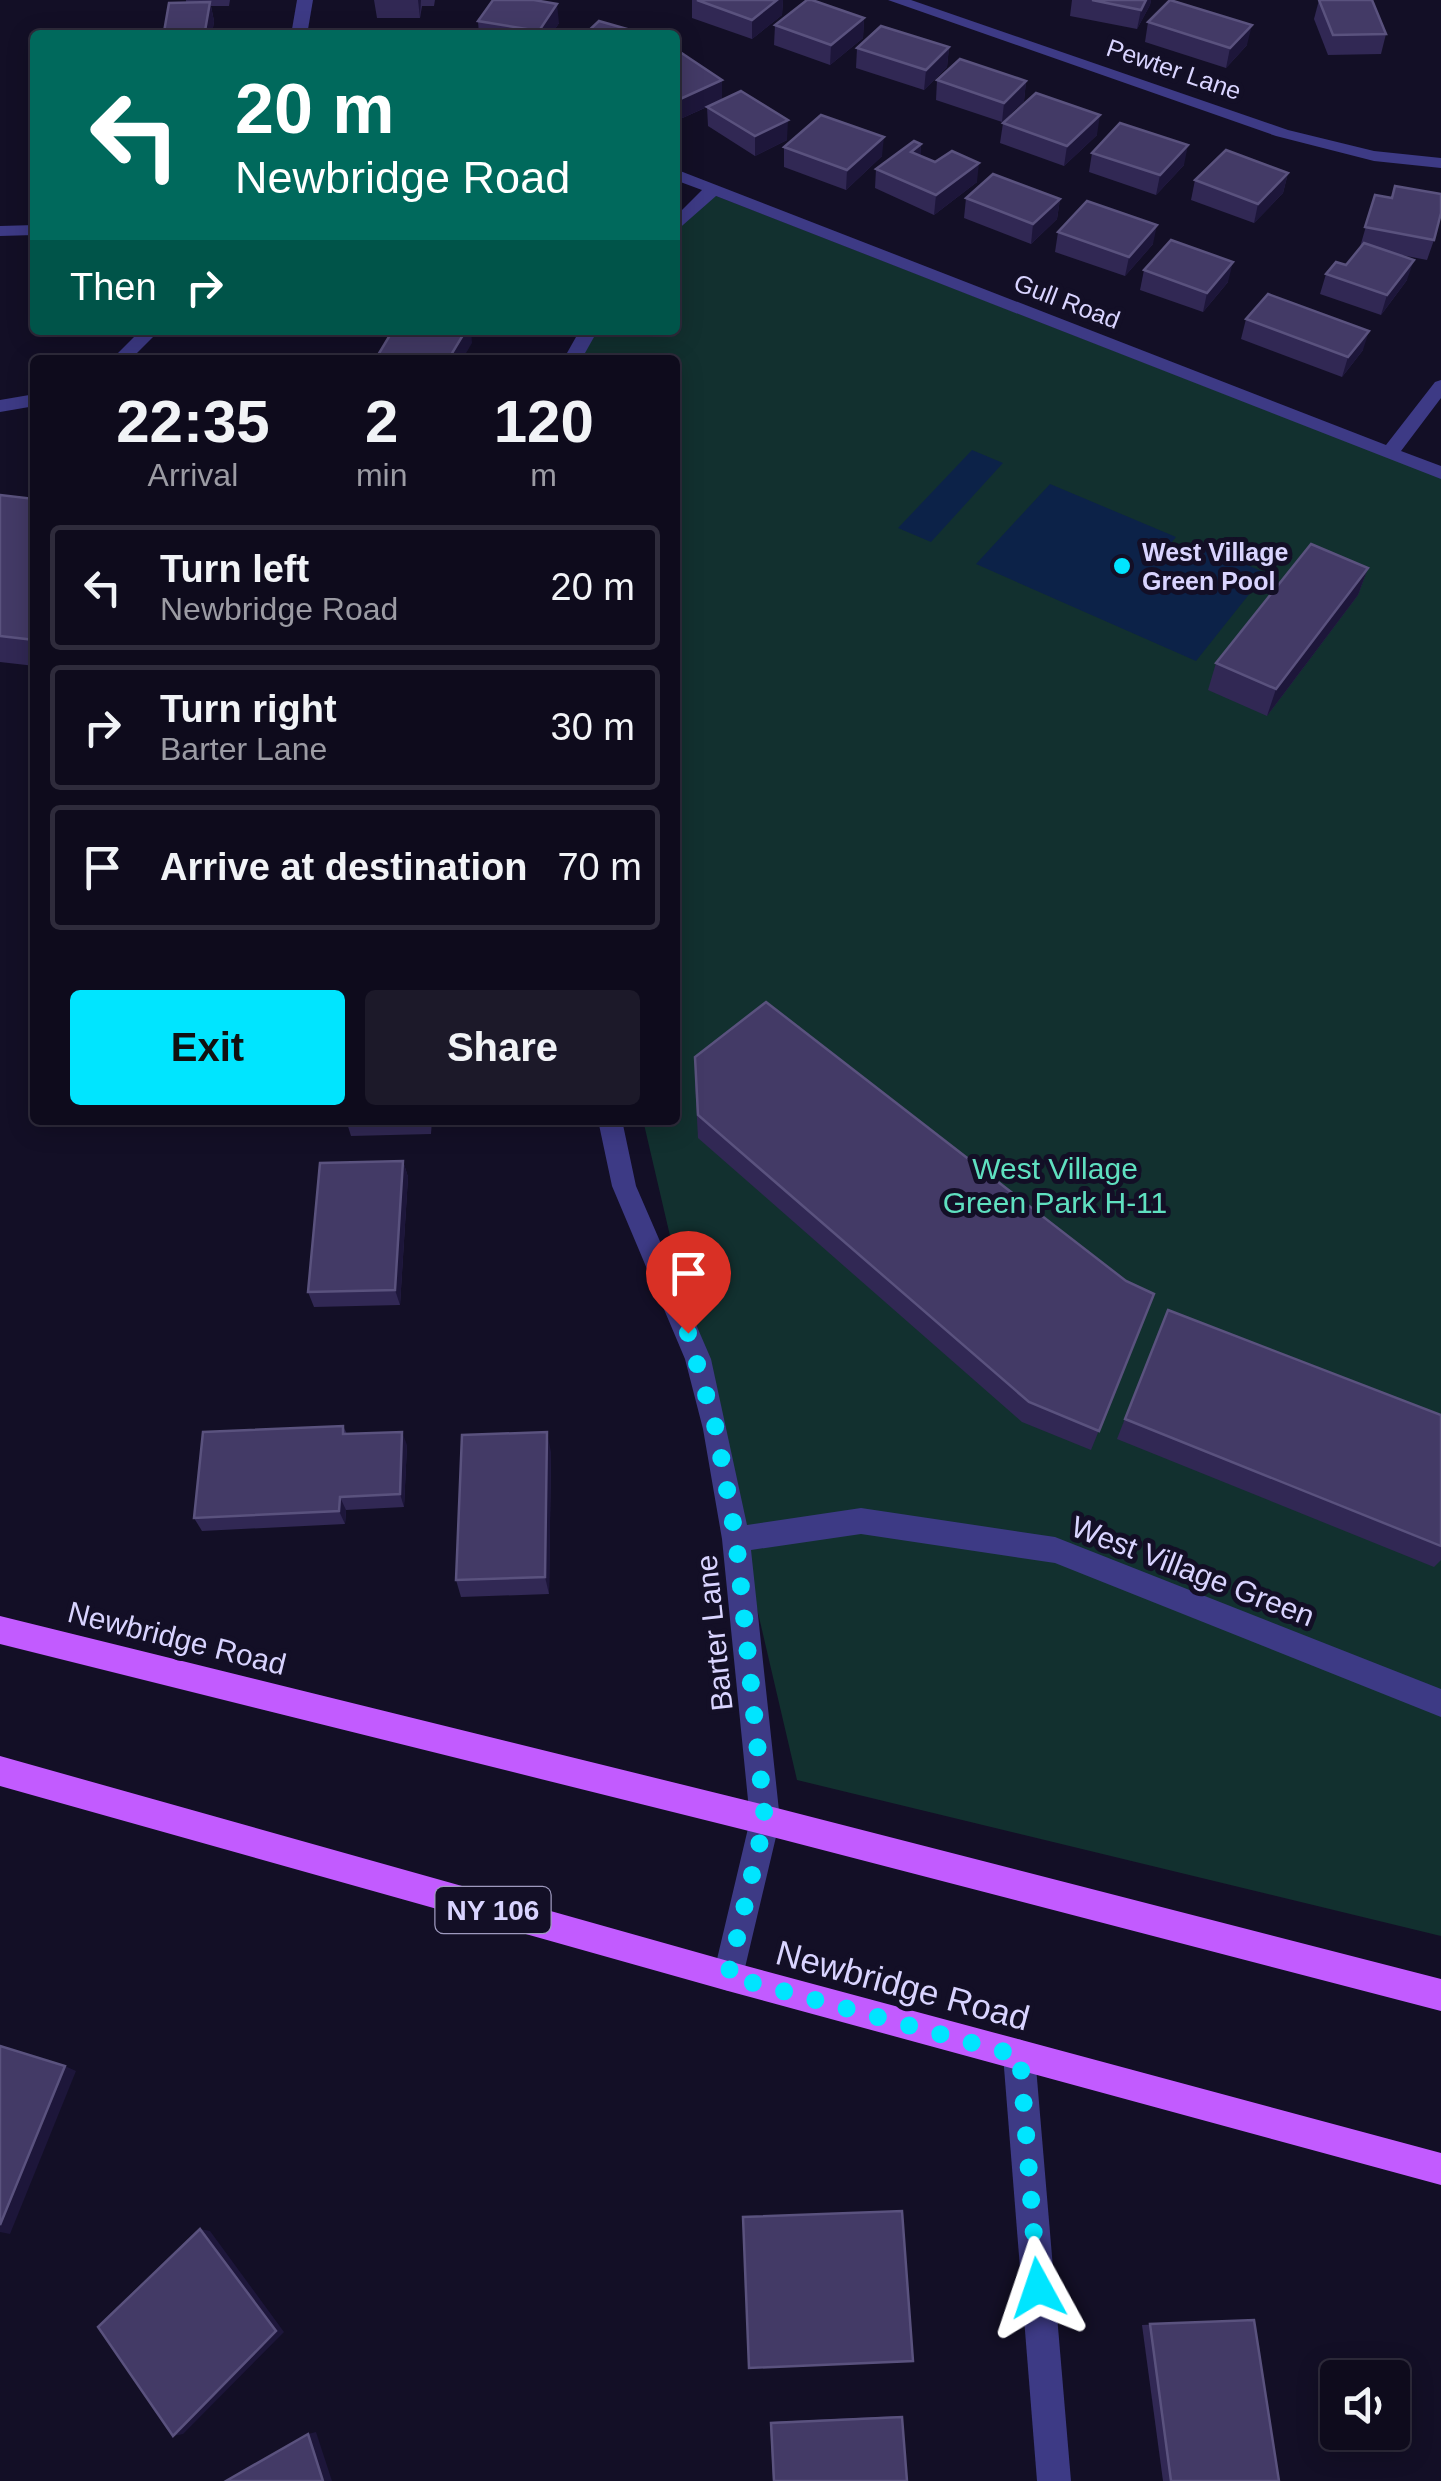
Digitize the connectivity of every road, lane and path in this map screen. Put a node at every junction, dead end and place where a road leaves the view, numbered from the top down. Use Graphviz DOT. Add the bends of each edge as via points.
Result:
graph roads {
  1 [pos="305,0"];
  2 [pos="896,0"];
  3 [pos="299,30"];
  4 [pos="1441,163"];
  5 [pos="680,176"];
  6 [pos="713,189"];
  7 [pos="680,222"];
  8 [pos="30,230"];
  9 [pos="0,231"];
  10 [pos="146,335"];
  11 [pos="125,355"];
  12 [pos="1441,386"];
  13 [pos="30,401"];
  14 [pos="0,406"];
  15 [pos="1389,454"];
  16 [pos="1441,473"];
  17 [pos="611,1125"];
  18 [pos="736,1539"];
  19 [pos="0,1630"];
  20 [pos="1441,1703"];
  21 [pos="0,1771"];
  22 [pos="765,1820"];
  23 [pos="728,1976"];
  24 [pos="1441,1995"];
  25 [pos="1020,2056"];
  26 [pos="1441,2169"];
  27 [pos="1054,2481"];
  1 -- 3 [label="street"];
  2 -- 4 [label="street, Pewter Lane" via="1282,133 1374,156"];
  5 -- 6 [label="street, Gull Road"];
  6 -- 7 [label="street"];
  6 -- 15 [label="street, Gull Road"];
  8 -- 9 [label="street"];
  10 -- 11 [label="street"];
  12 -- 15 [label="street"];
  13 -- 14 [label="street"];
  15 -- 16 [label="street, Gull Road"];
  17 -- 18 [label="street, Barter Lane" via="624,1186 698,1359"];
  18 -- 20 [label="street, West Village Green" via="861,1521 1055,1550"];
  18 -- 22 [label="street, Barter Lane"];
  19 -- 22 [label="main road, Newbridge Road"];
  21 -- 23 [label="main road, Newbridge Road / NY 106"];
  22 -- 23 [label="street, Barter Lane"];
  22 -- 24 [label="main road, Newbridge Road"];
  23 -- 25 [label="main road, Newbridge Road / NY 106"];
  25 -- 26 [label="main road, Newbridge Road / NY 106"];
  25 -- 27 [label="street"];
}
